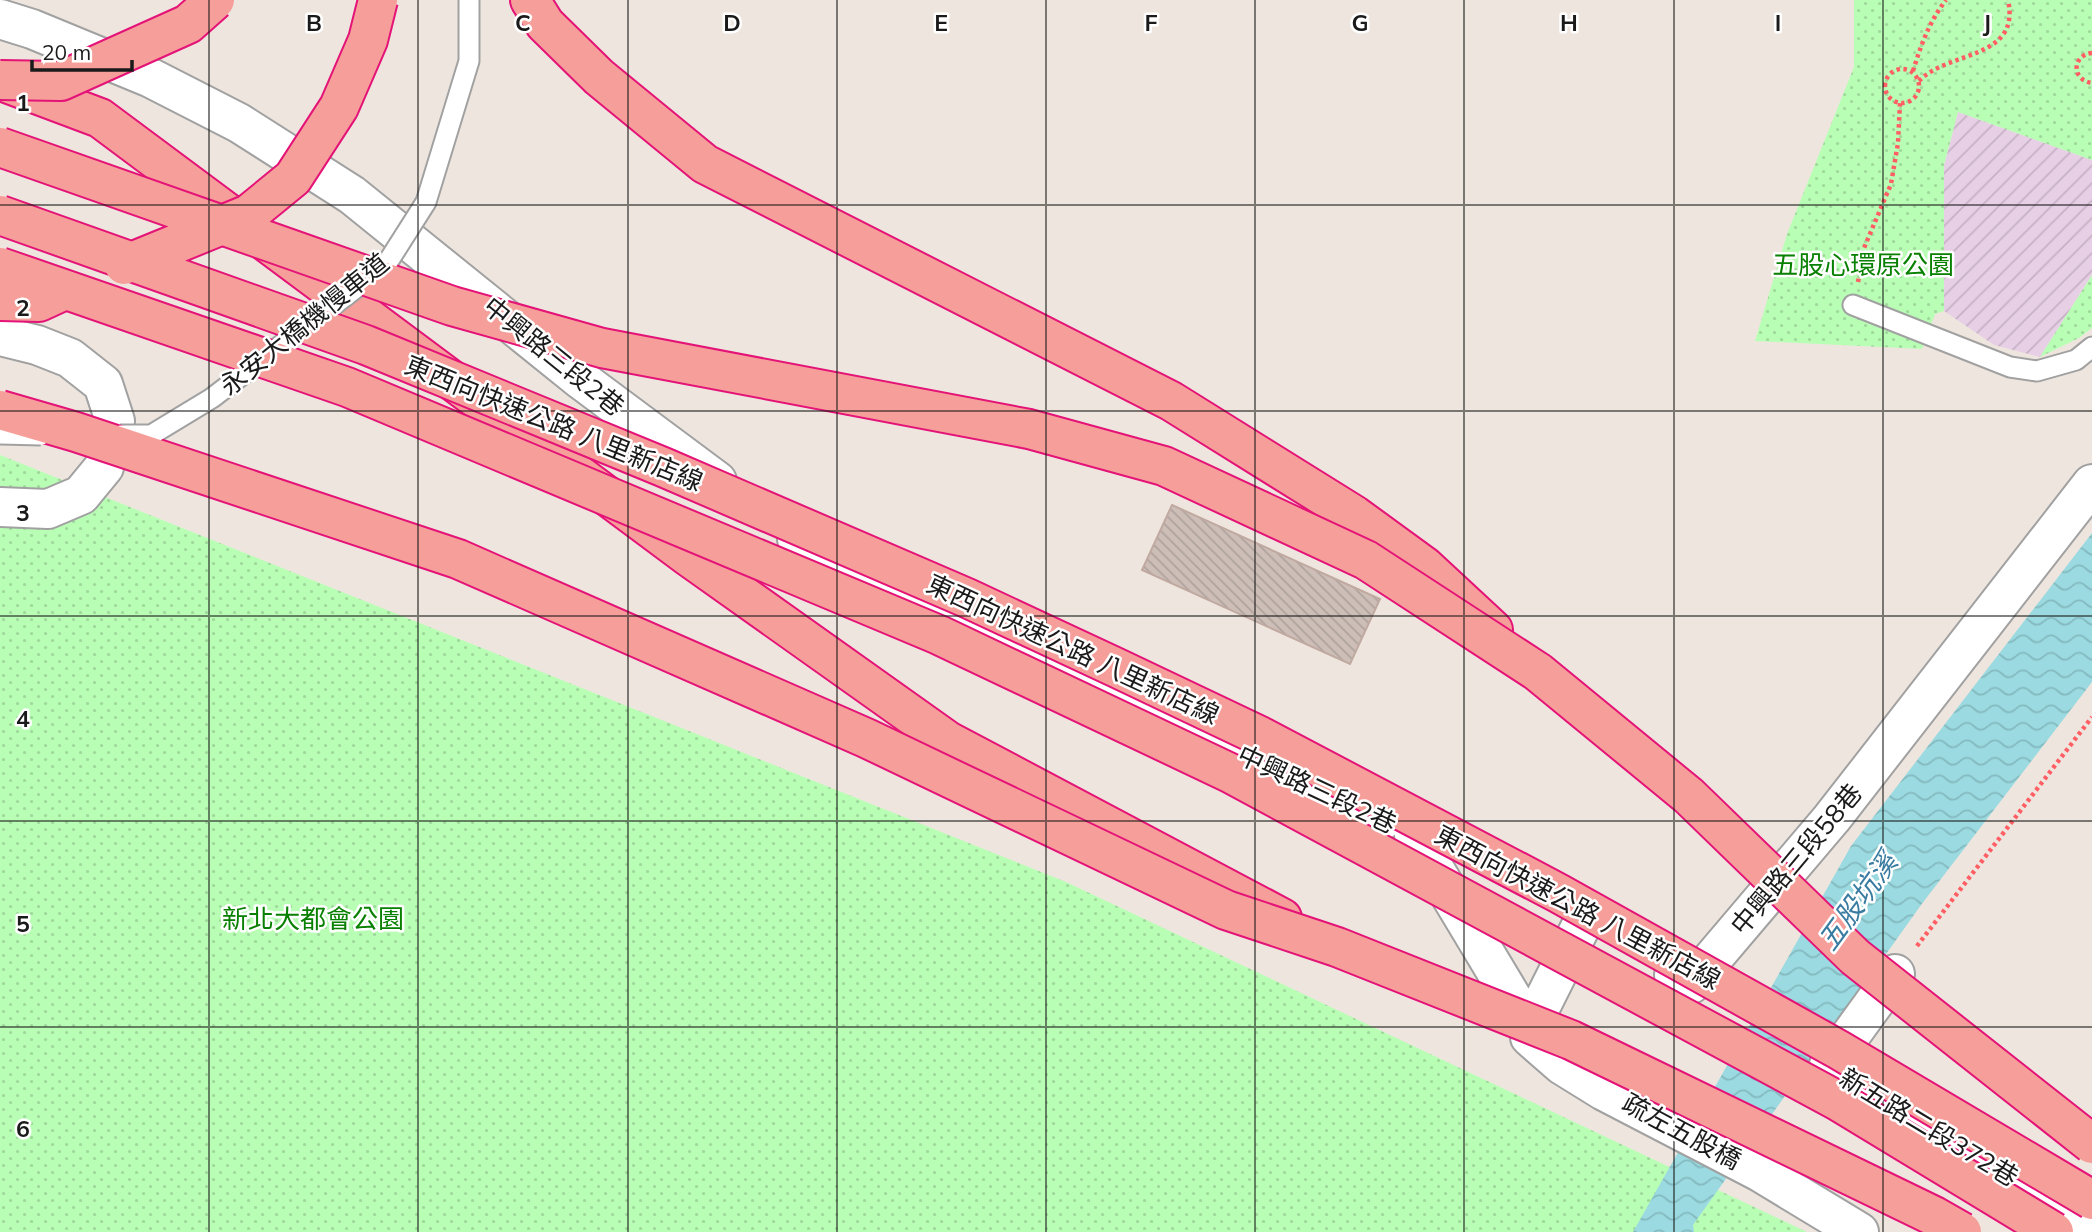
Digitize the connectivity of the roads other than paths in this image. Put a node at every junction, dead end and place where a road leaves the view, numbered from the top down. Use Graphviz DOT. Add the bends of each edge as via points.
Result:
graph roads {
  1 [pos="215,0"];
  2 [pos="378,0"];
  3 [pos="470,0"];
  4 [pos="530,0"];
  5 [pos="0,19"];
  6 [pos="0,80"];
  7 [pos="0,147"];
  8 [pos="0,215"];
  9 [pos="0,267"];
  10 [pos="0,301"];
  11 [pos="1853,304"];
  12 [pos="0,336"];
  13 [pos="2092,347"];
  14 [pos="0,410"];
  15 [pos="0,434"];
  16 [pos="2092,484"];
  17 [pos="0,507"];
  18 [pos="1538,672"];
  19 [pos="1414,835"];
  20 [pos="1581,926"];
  21 [pos="1336,947"];
  22 [pos="1895,974"];
  23 [pos="1530,1028"];
  24 [pos="2092,1144"];
  25 [pos="2033,1190"];
  26 [pos="2092,1200"];
  27 [pos="2092,1221"];
  28 [pos="1858,1232"];
  29 [pos="1962,1232"];
  30 [pos="2009,1232"];
  31 [pos="2054,1232"];
  1 -- 6 [label="highway, bridge" via="188,24 61,81"];
  2 -- 10 [label="highway, bridge" via="368,40 339,107 293,178 249,214 39,302"];
  3 -- 15 [label="lane, 永安大橋機慢車道, bridge" via="469,61 426,202 386,265 212,398 151,435"];
  4 -- 18 [label="highway, bridge" via="545,24 599,77 705,164 1171,401 1354,515 1424,566"];
  5 -- 19 [label="street, 中興路三段2巷" via="151,78 239,123 352,195 642,428 820,553"];
  6 -- 21 [label="highway, bridge" via="100,118 688,557 948,741"];
  7 -- 18 [label="highway, bridge" via="452,306 602,348 1029,429 1164,466 1366,560"];
  8 -- 26 [label="highway, 東西向快速公路 八里新店線, bridge" via="366,345 725,494 1118,668 1260,736 1558,893 1839,1050"];
  9 -- 31 [label="highway, 東西向快速公路 八里新店線, bridge" via="347,387 939,635 1230,773 1838,1101"];
  11 -- 13 [label="lane" via="2010,367 2037,371 2076,360"];
  12 -- 17 [label="street" via="70,358 103,384 115,421 104,467 81,495 48,509"];
  14 -- 21 [label="highway, bridge" via="458,559 866,738 1226,910"];
  16 -- 20 [label="street, 中興路三段58巷" via="1832,818 1691,984"];
  18 -- 24 [label="highway, bridge" via="1689,796 1855,957"];
  19 -- 20 [label="street, 中興路三段58巷"];
  19 -- 23 [label="street, 疏左五股橋"];
  20 -- 23 [label="street"];
  21 -- 29 [label="highway, bridge" via="1572,1040"];
  22 -- 25 [label="street, 新五路二段372巷" via="1829,1065"];
  23 -- 28 [label="street, 疏左五股橋" via="1530,1037 1562,1065 1760,1172"];
  25 -- 27 [label="street, 新五路二段372巷"];
  25 -- 30 [label="street"];
}
